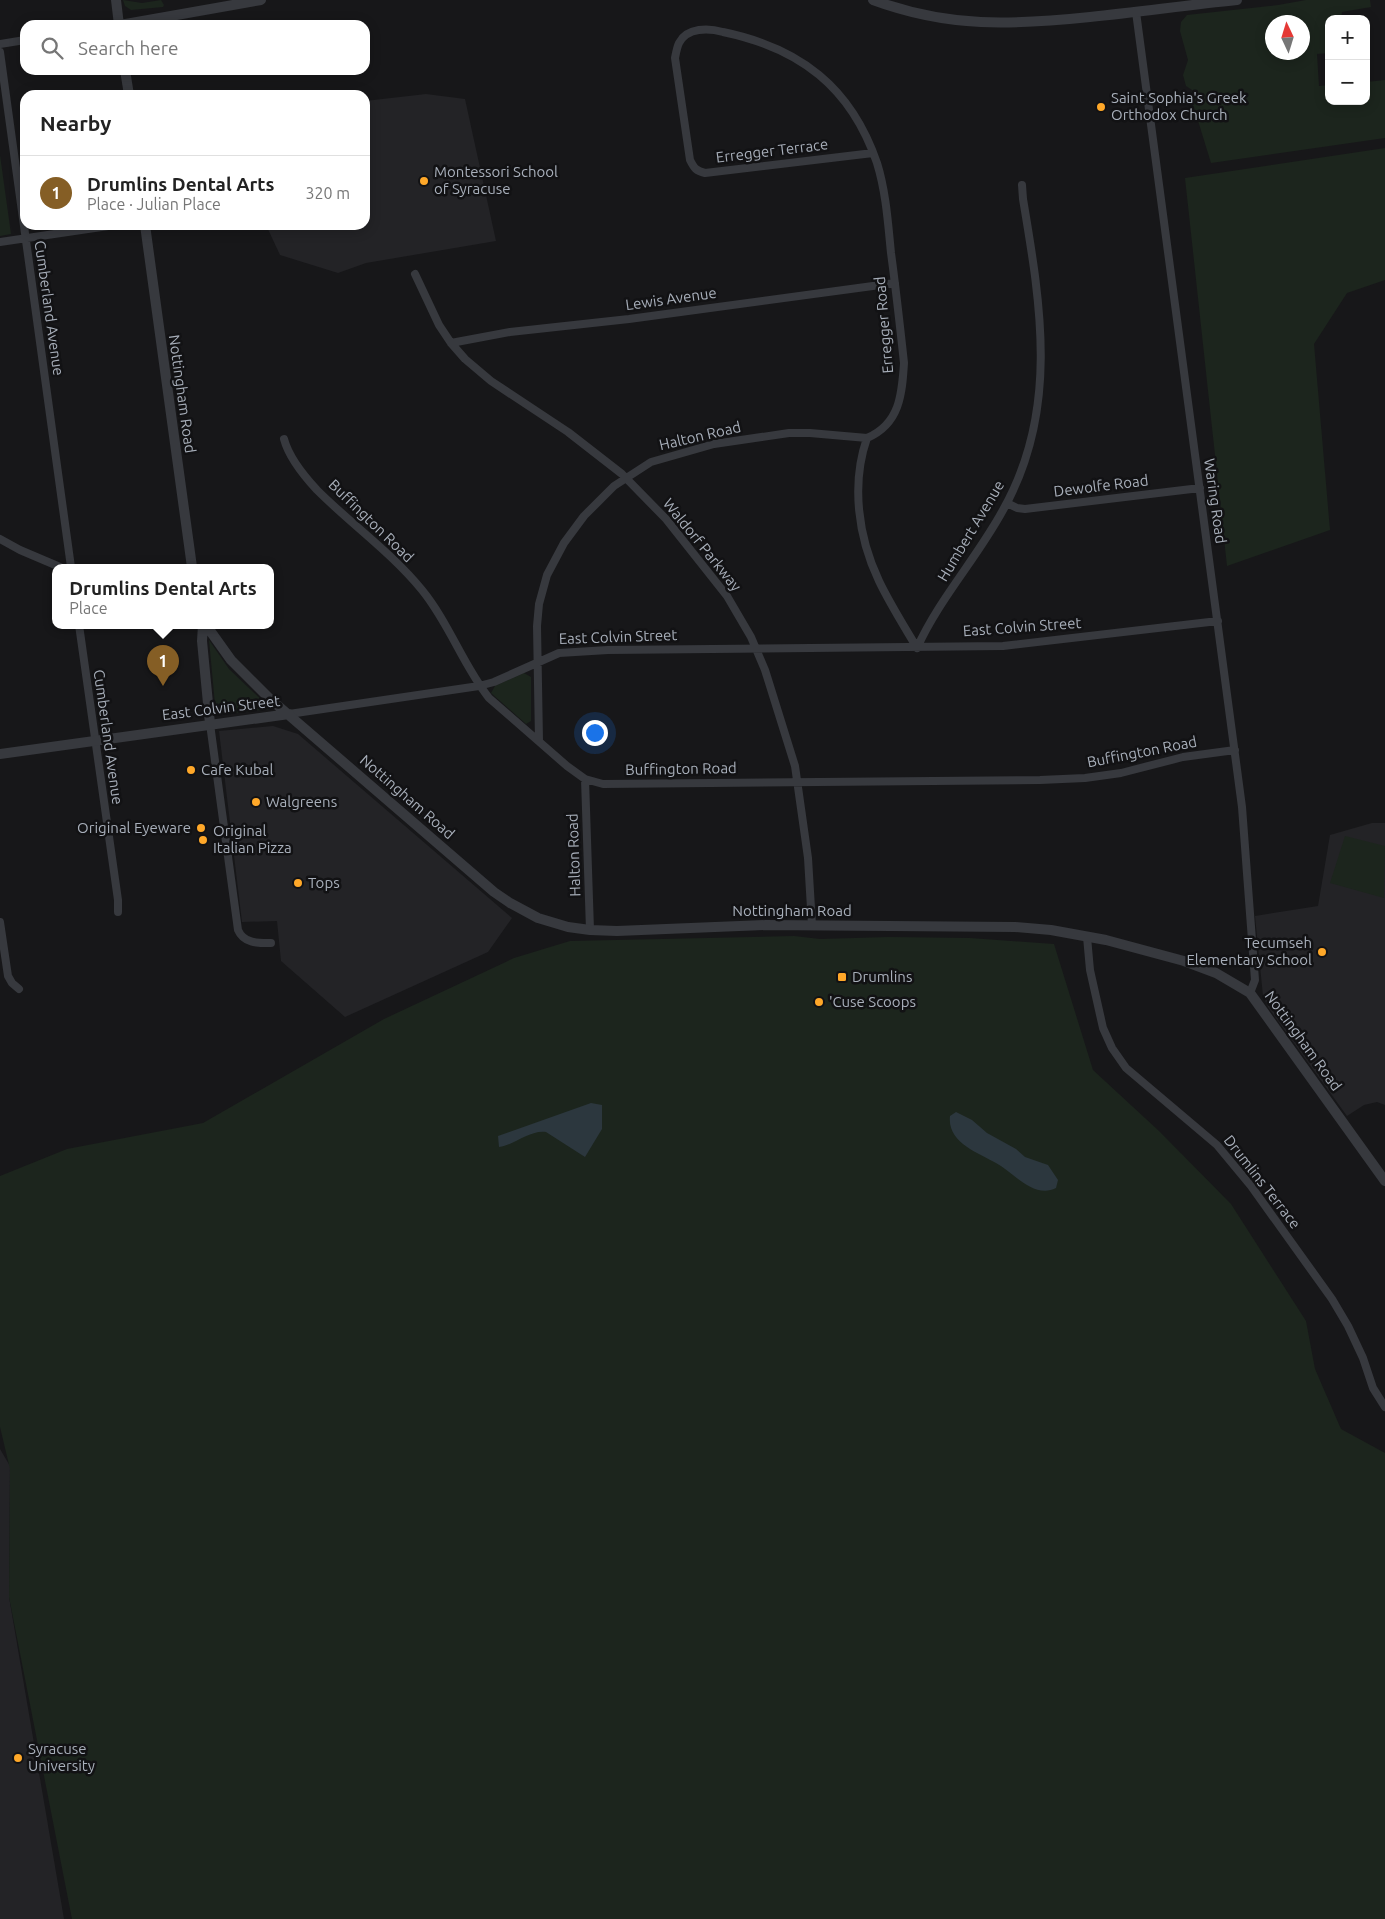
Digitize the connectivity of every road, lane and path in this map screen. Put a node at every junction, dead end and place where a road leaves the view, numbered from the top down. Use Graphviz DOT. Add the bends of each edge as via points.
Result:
graph roads {
  1 [pos="116,0"];
  2 [pos="262,0"];
  3 [pos="873,0"];
  4 [pos="1237,0"];
  5 [pos="1136,12"];
  6 [pos="119,20"];
  7 [pos="148,20"];
  8 [pos="20,41"];
  9 [pos="0,44"];
  10 [pos="0,52"];
  11 [pos="126,75"];
  12 [pos="128,90"];
  13 [pos="873,153"];
  14 [pos="1022,185"];
  15 [pos="20,195"];
  16 [pos="25,230"];
  17 [pos="81,230"];
  18 [pos="146,230"];
  19 [pos="26,238"];
  20 [pos="0,242"];
  21 [pos="415,274"];
  22 [pos="895,283"];
  23 [pos="451,343"];
  24 [pos="867,438"];
  25 [pos="284,439"];
  26 [pos="626,478"];
  27 [pos="1200,488"];
  28 [pos="1007,503"];
  29 [pos="0,539"];
  30 [pos="53,564"];
  31 [pos="71,564"];
  32 [pos="192,564"];
  33 [pos="1218,621"];
  34 [pos="80,629"];
  35 [pos="204,629"];
  36 [pos="207,629"];
  37 [pos="757,648"];
  38 [pos="917,648"];
  39 [pos="537,662"];
  40 [pos="479,686"];
  41 [pos="289,714"];
  42 [pos="210,724"];
  43 [pos="94,740"];
  44 [pos="539,741"];
  45 [pos="1235,750"];
  46 [pos="0,754"];
  47 [pos="585,779"];
  48 [pos="798,783"];
  49 [pos="118,912"];
  50 [pos="0,922"];
  51 [pos="812,925"];
  52 [pos="590,930"];
  53 [pos="1087,937"];
  54 [pos="272,943"];
  55 [pos="19,989"];
  56 [pos="1250,993"];
  57 [pos="1385,1181"];
  58 [pos="1385,1407"];
  1 -- 6 [label="street"];
  2 -- 7 [label="street"];
  3 -- 5 [label="street" via="927,16 994,24"];
  4 -- 5 [label="street"];
  5 -- 27 [label="street, Waring Road"];
  8 -- 9 [label="street"];
  10 -- 15 [label="street, Cumberland Avenue"];
  11 -- 12 [label="street"];
  13 -- 13 [label="street, Erregger Terrace" via="844,100 798,58 747,36 715,30 702,29 688,34 679,44 675,58 690,160 699,172"];
  13 -- 22 [label="street, Erregger Road" via="885,200"];
  14 -- 28 [label="street, Humbert Avenue" via="1037,290 1041,382 1033,436"];
  16 -- 19 [label="street, Cumberland Avenue"];
  17 -- 19 [label="street"];
  18 -- 32 [label="street, Nottingham Road"];
  19 -- 20 [label="street"];
  19 -- 31 [label="street, Cumberland Avenue"];
  21 -- 23 [label="street, Waldorf Parkway"];
  22 -- 23 [label="street, Lewis Avenue" via="510,332"];
  22 -- 24 [label="street, Erregger Road" via="904,363 902,390 897,409 884,428"];
  23 -- 26 [label="street, Waldorf Parkway" via="491,381 568,432"];
  24 -- 26 [label="street, Halton Road" via="789,433 714,444 651,462"];
  24 -- 38 [label="street" via="858,470 858,499 868,555 879,582"];
  25 -- 40 [label="street, Buffington Road" via="299,468 313,485 422,590 461,650"];
  26 -- 37 [label="street, Waldorf Parkway" via="703,564 727,596"];
  26 -- 39 [label="street, Halton Road" via="584,516 564,543 547,575 539,604"];
  27 -- 28 [label="street, Dewolfe Road" via="1024,509"];
  27 -- 33 [label="street, Waring Road"];
  28 -- 38 [label="street, Humbert Avenue" via="933,616"];
  29 -- 30 [label="street"];
  33 -- 38 [label="street, East Colvin Street" via="1012,646"];
  33 -- 45 [label="street, Waring Road"];
  34 -- 43 [label="street, Cumberland Avenue"];
  35 -- 42 [label="street"];
  36 -- 41 [label="street, Nottingham Road" via="248,678"];
  37 -- 38 [label="street, East Colvin Street"];
  37 -- 39 [label="street, East Colvin Street" via="559,653"];
  37 -- 48 [label="street, Waldorf Parkway"];
  39 -- 40 [label="street, East Colvin Street"];
  39 -- 44 [label="street, Halton Road"];
  40 -- 41 [label="street, East Colvin Street"];
  40 -- 44 [label="street, Buffington Road" via="488,698"];
  41 -- 42 [label="street, East Colvin Street"];
  41 -- 52 [label="street, Nottingham Road" via="494,892 538,918"];
  42 -- 43 [label="street, East Colvin Street"];
  42 -- 54 [label="street" via="238,930 246,940"];
  43 -- 46 [label="street, East Colvin Street"];
  43 -- 49 [label="street, Cumberland Avenue"];
  44 -- 47 [label="street, Buffington Road"];
  45 -- 48 [label="street, Buffington Road" via="1183,757 1121,773 1085,778"];
  45 -- 56 [label="street, Waring Road" via="1255,980"];
  47 -- 48 [label="street, Buffington Road" via="603,784"];
  47 -- 52 [label="street, Halton Road"];
  48 -- 51 [label="street, Waldorf Parkway" via="808,858"];
  50 -- 55 [label="street" via="8,976"];
  51 -- 52 [label="street, Nottingham Road"];
  51 -- 53 [label="street, Nottingham Road" via="1016,927"];
  53 -- 56 [label="street, Nottingham Road" via="1184,961 1216,973"];
  53 -- 58 [label="street, Drumlins Terrace" via="1090,970 1103,1028 1112,1048 1126,1068 1217,1145 1251,1186 1332,1299"];
  56 -- 57 [label="street, Nottingham Road"];
}
